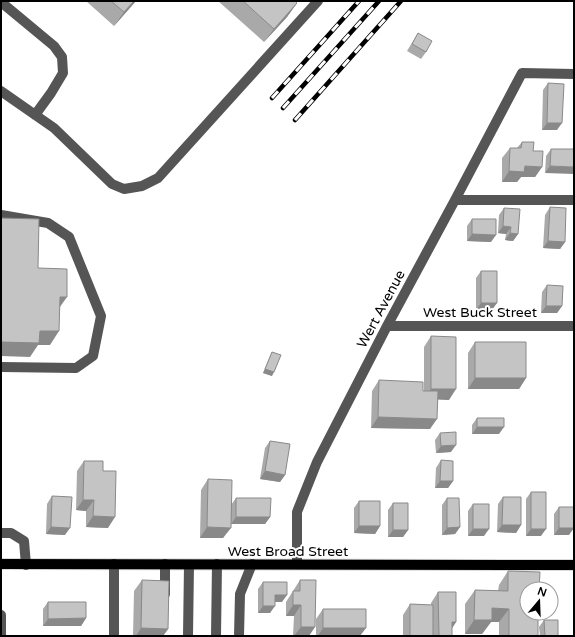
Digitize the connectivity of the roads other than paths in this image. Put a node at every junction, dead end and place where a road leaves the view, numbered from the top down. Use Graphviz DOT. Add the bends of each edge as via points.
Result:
graph roads {
  1 [pos="318,1"];
  2 [pos="1,2"];
  3 [pos="574,74"];
  4 [pos="1,91"];
  5 [pos="35,114"];
  6 [pos="455,200"];
  7 [pos="574,200"];
  8 [pos="1,215"];
  9 [pos="387,326"];
  10 [pos="574,326"];
  11 [pos="1,367"];
  12 [pos="1,533"];
  13 [pos="1,564"];
  14 [pos="26,564"];
  15 [pos="114,564"];
  16 [pos="164,564"];
  17 [pos="217,564"];
  18 [pos="252,564"];
  19 [pos="298,564"];
  20 [pos="189,565"];
  21 [pos="574,565"];
  22 [pos="165,604"];
  23 [pos="1,615"];
  24 [pos="1,636"];
  25 [pos="114,636"];
  26 [pos="188,636"];
  27 [pos="216,636"];
  28 [pos="239,636"];
  1 -- 5 [label="street" via="158,178 142,186 124,189 112,184 54,128"];
  2 -- 5 [label="street" via="54,46 62,58 63,73"];
  3 -- 6 [label="street, Wert Avenue" via="522,73"];
  4 -- 5 [label="street"];
  6 -- 7 [label="street"];
  6 -- 9 [label="street, Wert Avenue"];
  8 -- 11 [label="street" via="48,223 69,237 101,316 93,356 76,368"];
  9 -- 10 [label="street, West Buck Street"];
  9 -- 19 [label="street, Wert Avenue" via="317,462 297,512"];
  12 -- 14 [label="street" via="11,533 24,541"];
  13 -- 14 [label="main road, West Broad Street"];
  14 -- 15 [label="main road, West Broad Street"];
  15 -- 16 [label="main road, West Broad Street"];
  15 -- 25 [label="street"];
  16 -- 20 [label="main road, West Broad Street"];
  16 -- 22 [label="street"];
  17 -- 18 [label="main road, West Broad Street"];
  17 -- 20 [label="main road, West Broad Street"];
  17 -- 27 [label="street"];
  18 -- 19 [label="main road, West Broad Street"];
  18 -- 28 [label="street" via="240,594"];
  19 -- 21 [label="main road, West Broad Street"];
  20 -- 26 [label="street"];
  23 -- 24 [label="street"];
}
